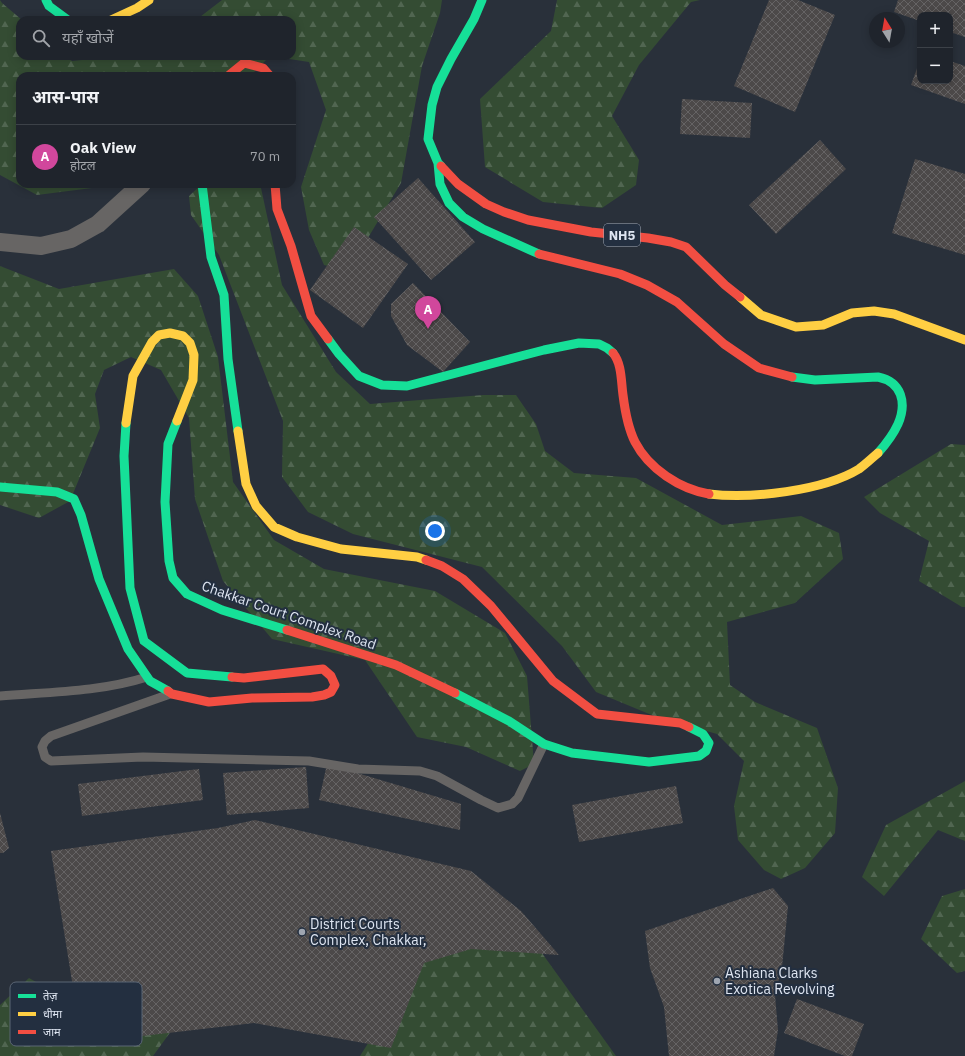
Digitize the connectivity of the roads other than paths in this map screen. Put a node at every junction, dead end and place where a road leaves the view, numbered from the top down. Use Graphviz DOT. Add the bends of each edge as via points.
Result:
graph roads {
  1 [pos="46,0"];
  2 [pos="149,0"];
  3 [pos="482,0"];
  4 [pos="63,16"];
  5 [pos="120,16"];
  6 [pos="233,72"];
  7 [pos="266,72"];
  8 [pos="438,163"];
  9 [pos="138,188"];
  10 [pos="202,188"];
  11 [pos="275,188"];
  12 [pos="0,242"];
  13 [pos="965,340"];
  14 [pos="0,487"];
  15 [pos="147,677"];
  16 [pos="172,694"];
  17 [pos="0,696"];
  18 [pos="544,744"];
  1 -- 4 [label="main road" via="49,6"];
  2 -- 5 [label="main road"];
  3 -- 8 [label="main road, NH5" via="437,87 432,105 428,139"];
  6 -- 7 [label="main road" via="244,62"];
  8 -- 11 [label="main road" via="440,184 449,203 463,217 535,253 620,274 647,285 677,302 724,344 759,368 790,377 815,380 878,377 893,382 902,403 900,419 892,438 870,461 848,476 820,485 741,497 710,494 678,483 646,458 635,442 628,424 617,358 600,344 569,344 407,386 382,385 359,376 311,316 277,208"];
  8 -- 13 [label="main road, NH5" via="458,184 486,204 504,212 528,220 584,231 648,238 686,247 761,315 796,328 823,325 852,313 874,311 894,314"];
  9 -- 12 [label="street" via="98,224 71,239 41,246"];
  10 -- 18 [label="main road, Chakkar Court Complex Road" via="211,257 224,295 228,359 246,484 256,506 274,526 297,537 341,549 417,557 442,566 463,579 491,606 553,681 597,714 680,723 703,734 709,743 706,751 699,756 649,762 572,753"];
  14 -- 15 [label="main road, Chakkar Court Complex Road" via="57,492 74,499 99,579 128,649"];
  15 -- 16 [label="main road, Chakkar Court Complex Road"];
  15 -- 17 [label="lane" via="103,688"];
  16 -- 18 [label="lane" via="51,736 44,741 42,747 45,757 51,761 143,757 309,760 358,769 420,771 437,776 498,808 512,804 518,798"];
  16 -- 18 [label="main road, Chakkar Court Complex Road" via="209,702 291,698 322,696 331,692 335,685 331,673 323,669 244,678 187,673 144,641 130,588 124,464 126,420 133,376 152,342 159,335 170,333 183,336 190,343 194,355 193,380 168,444 165,502 169,561 174,578 187,594 222,610 396,665 496,714"];
}
